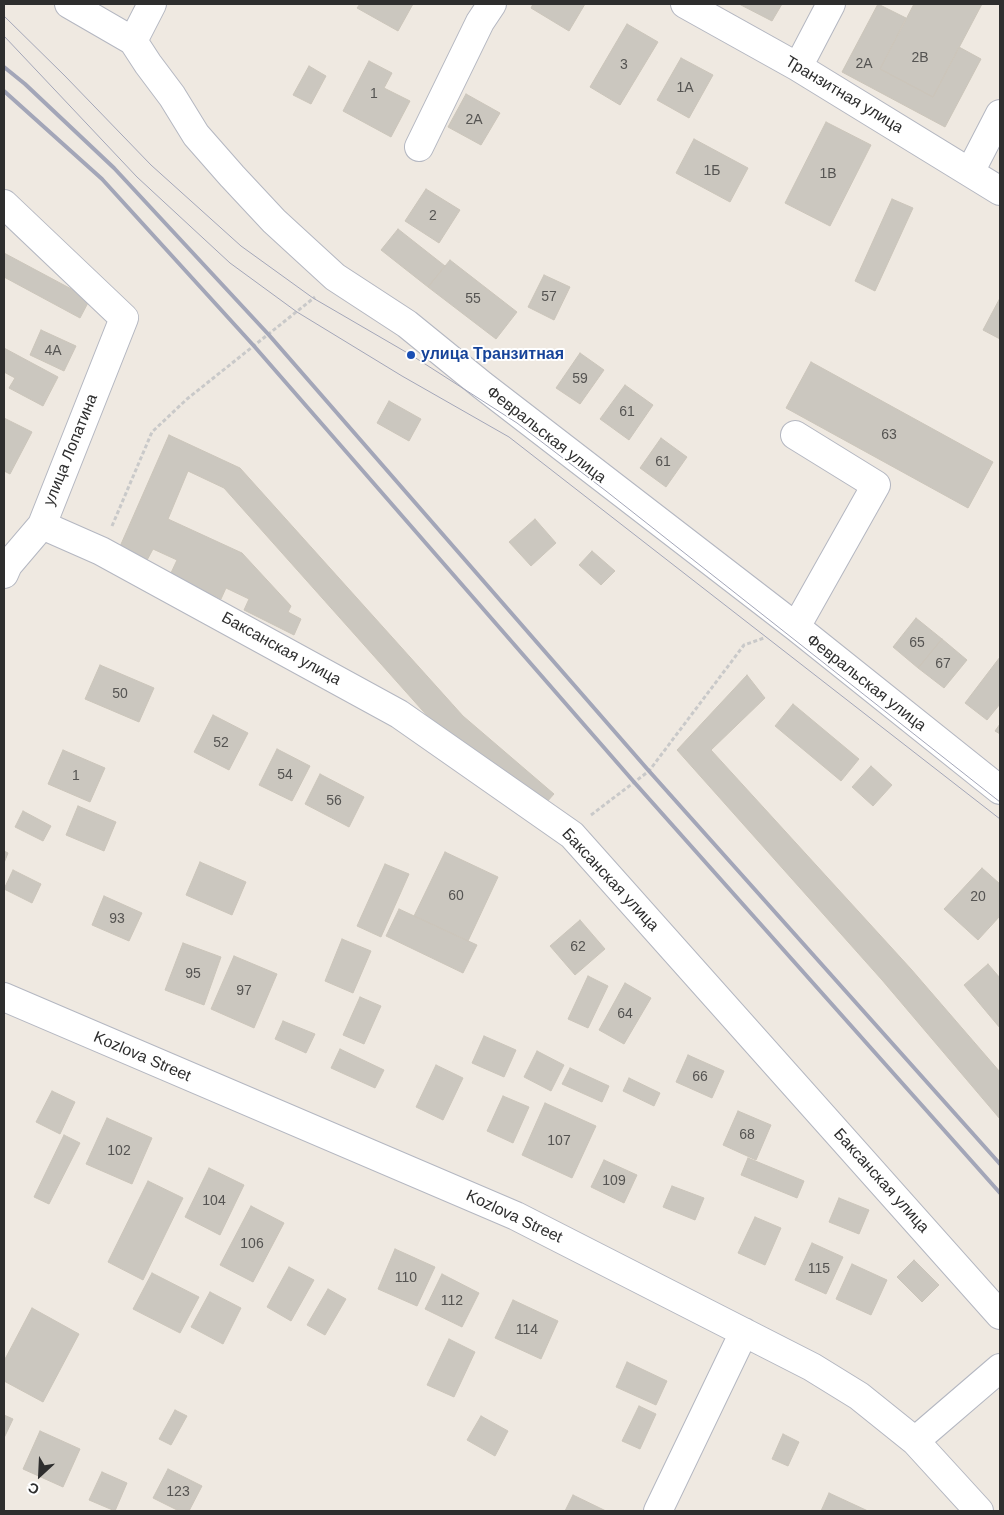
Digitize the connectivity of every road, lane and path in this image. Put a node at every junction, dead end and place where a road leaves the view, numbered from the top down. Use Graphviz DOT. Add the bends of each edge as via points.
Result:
graph roads {
  1 [pos="69,4"];
  2 [pos="152,4"];
  3 [pos="492,4"];
  4 [pos="685,4"];
  5 [pos="831,4"];
  6 [pos="133,41"];
  7 [pos="798,67"];
  8 [pos="1000,114"];
  9 [pos="420,147"];
  10 [pos="970,172"];
  11 [pos="1000,191"];
  12 [pos="4,204"];
  13 [pos="334,277"];
  14 [pos="795,435"];
  15 [pos="42,525"];
  16 [pos="101,551"];
  17 [pos="5,568"];
  18 [pos="796,628"];
  19 [pos="1000,790"];
  20 [pos="572,835"];
  21 [pos="4,997"];
  22 [pos="1000,1315"];
  23 [pos="744,1332"];
  24 [pos="1000,1368"];
  25 [pos="915,1442"];
  26 [pos="658,1511"];
  27 [pos="979,1511"];
  1 -- 6 [label="street, Февральская улица"];
  2 -- 6 [label="street"];
  3 -- 9 [label="street" via="480,22"];
  4 -- 7 [label="street, Транзитная улица"];
  5 -- 7 [label="street"];
  6 -- 13 [label="street, Февральская улица" via="196,135 274,221"];
  7 -- 10 [label="street, Транзитная улица"];
  8 -- 10 [label="street"];
  10 -- 11 [label="street, Транзитная улица"];
  12 -- 15 [label="street, улица Лопатина" via="124,318"];
  13 -- 16 [label="path" via="152,432"];
  13 -- 18 [label="street, Февральская улица" via="407,324"];
  14 -- 18 [label="street" via="876,485"];
  15 -- 16 [label="street, Баксанская улица"];
  15 -- 17 [label="street, улица Лопатина"];
  16 -- 20 [label="street, Баксанская улица" via="399,714"];
  18 -- 19 [label="street, Февральская улица"];
  18 -- 20 [label="path" via="744,645 649,771 596,811"];
  20 -- 22 [label="street, Баксанская улица"];
  21 -- 23 [label="street, Kozlova Street" via="516,1216"];
  23 -- 25 [label="street, Kozlova Street" via="859,1396"];
  23 -- 26 [label="street"];
  24 -- 25 [label="street"];
  25 -- 27 [label="street, Kozlova Street"];
}
